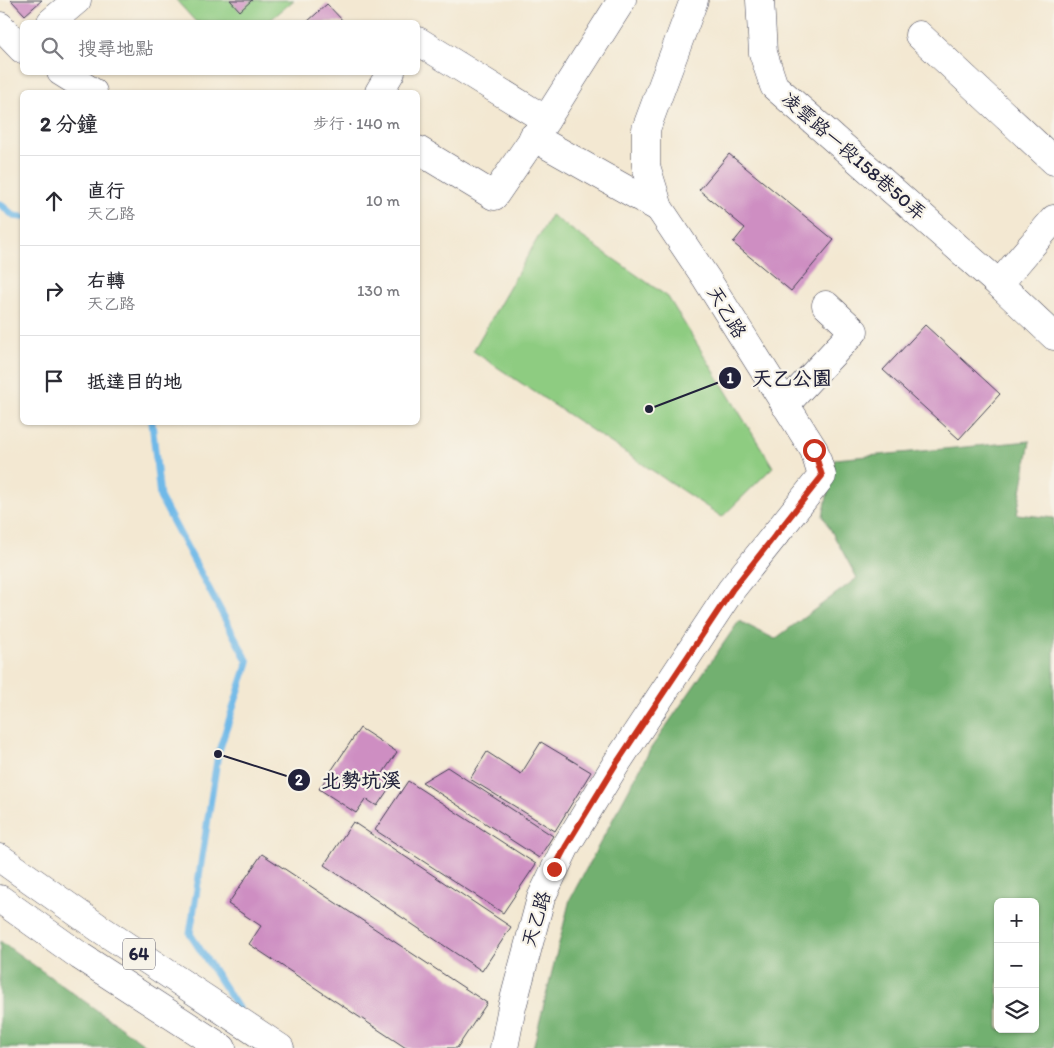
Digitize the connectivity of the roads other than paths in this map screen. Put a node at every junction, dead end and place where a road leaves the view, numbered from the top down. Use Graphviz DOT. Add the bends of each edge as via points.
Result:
graph roads {
  1 [pos="77,0"];
  2 [pos="622,0"];
  3 [pos="694,0"];
  4 [pos="760,0"];
  5 [pos="53,20"];
  6 [pos="0,26"];
  7 [pos="918,35"];
  8 [pos="420,42"];
  9 [pos="20,46"];
  10 [pos="66,75"];
  11 [pos="389,75"];
  12 [pos="90,90"];
  13 [pos="380,90"];
  14 [pos="539,128"];
  15 [pos="420,151"];
  16 [pos="1054,162"];
  17 [pos="659,208"];
  18 [pos="1054,219"];
  19 [pos="999,284"];
  20 [pos="826,305"];
  21 [pos="1054,336"];
  22 [pos="785,405"];
  23 [pos="0,858"];
  24 [pos="0,900"];
  25 [pos="222,1048"];
  26 [pos="280,1048"];
  27 [pos="504,1048"];
  1 -- 5 [label="main road"];
  2 -- 14 [label="main road"];
  3 -- 17 [label="main road, 天乙路" via="646,129 646,166"];
  4 -- 19 [label="main road, 凌雲路一段158巷50弄" via="763,53 774,86"];
  6 -- 9 [label="main road"];
  7 -- 16 [label="main road"];
  8 -- 14 [label="main road"];
  10 -- 12 [label="main road"];
  11 -- 13 [label="main road"];
  14 -- 15 [label="main road" via="494,196"];
  14 -- 17 [label="main road"];
  17 -- 22 [label="main road, 天乙路"];
  18 -- 19 [label="main road"];
  19 -- 21 [label="main road, 凌雲路一段158巷50弄"];
  20 -- 22 [label="main road" via="854,331"];
  22 -- 27 [label="main road, 天乙路" via="814,450 822,476 732,590 616,764 566,846 541,898"];
  23 -- 26 [label="main road, 64"];
  24 -- 25 [label="main road, 64"];
}
